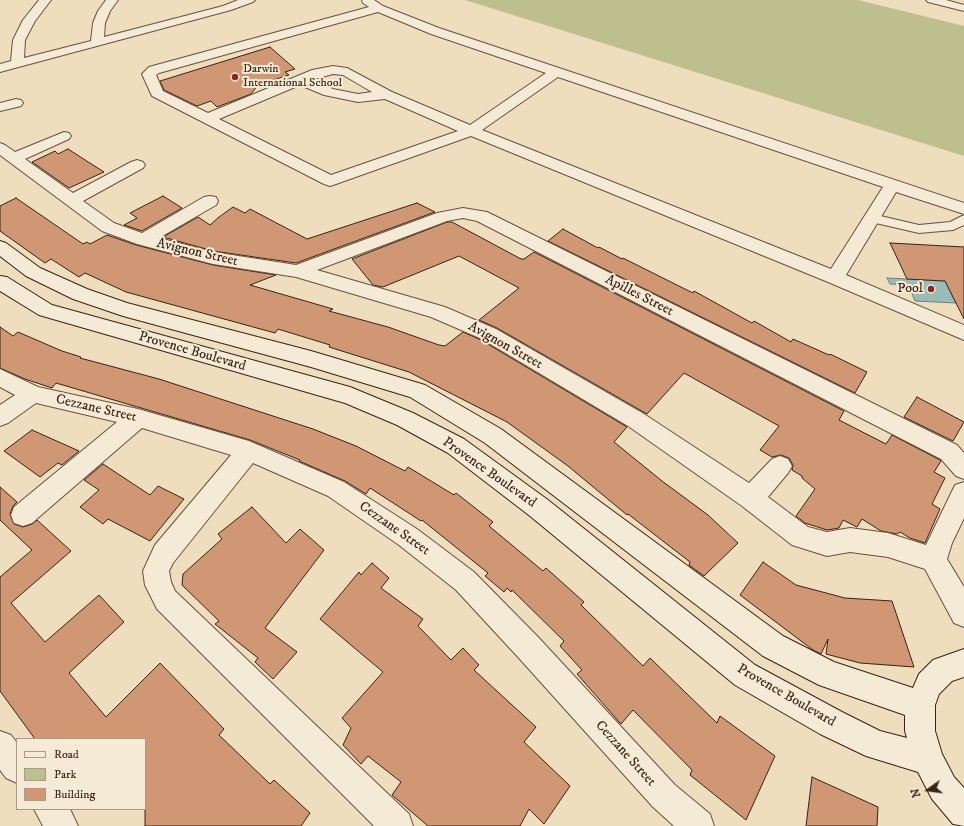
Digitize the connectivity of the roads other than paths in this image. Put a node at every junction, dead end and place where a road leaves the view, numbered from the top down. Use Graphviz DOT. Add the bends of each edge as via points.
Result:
graph roads {
  1 [pos="45,0"];
  2 [pos="112,0"];
  3 [pos="249,0"];
  4 [pos="366,0"];
  5 [pos="932,0"];
  6 [pos="949,2"];
  7 [pos="192,6"];
  8 [pos="379,8"];
  9 [pos="964,8"];
  10 [pos="187,18"];
  11 [pos="97,43"];
  12 [pos="17,64"];
  13 [pos="0,68"];
  14 [pos="557,71"];
  15 [pos="299,80"];
  16 [pos="387,95"];
  17 [pos="16,103"];
  18 [pos="0,108"];
  19 [pos="207,119"];
  20 [pos="471,131"];
  21 [pos="64,136"];
  22 [pos="7,153"];
  23 [pos="137,165"];
  24 [pos="892,185"];
  25 [pos="71,201"];
  26 [pos="210,201"];
  27 [pos="964,209"];
  28 [pos="872,218"];
  29 [pos="964,219"];
  30 [pos="143,240"];
  31 [pos="0,247"];
  32 [pos="297,271"];
  33 [pos="835,278"];
  34 [pos="0,282"];
  35 [pos="964,334"];
  36 [pos="0,377"];
  37 [pos="33,394"];
  38 [pos="0,417"];
  39 [pos="138,418"];
  40 [pos="250,451"];
  41 [pos="780,466"];
  42 [pos="964,469"];
  43 [pos="964,493"];
  44 [pos="751,498"];
  45 [pos="23,515"];
  46 [pos="934,560"];
  47 [pos="964,613"];
  48 [pos="964,663"];
  49 [pos="920,704"];
  50 [pos="0,746"];
  51 [pos="928,760"];
  52 [pos="16,766"];
  53 [pos="51,810"];
  54 [pos="964,813"];
  55 [pos="62,826"];
  56 [pos="397,826"];
  57 [pos="698,826"];
  1 -- 12 [label="street" via="29,20 19,40"];
  2 -- 11 [label="street" via="99,23"];
  3 -- 10 [label="street"];
  4 -- 8 [label="street"];
  5 -- 6 [label="street"];
  6 -- 9 [label="street"];
  7 -- 10 [label="street"];
  8 -- 14 [label="street" via="435,31"];
  8 -- 19 [label="street" via="154,70 149,74 157,93"];
  10 -- 11 [label="street"];
  11 -- 12 [label="street"];
  12 -- 13 [label="street"];
  14 -- 20 [label="street"];
  14 -- 24 [label="street"];
  15 -- 16 [label="street" via="329,92 358,98"];
  15 -- 16 [label="street" via="317,72 347,72"];
  15 -- 19 [label="street"];
  16 -- 20 [label="street"];
  17 -- 18 [label="street"];
  19 -- 20 [label="street" via="330,181"];
  20 -- 33 [label="street"];
  21 -- 22 [label="street"];
  22 -- 25 [label="street, Avignon Street"];
  23 -- 25 [label="street"];
  24 -- 27 [label="street"];
  24 -- 28 [label="street"];
  25 -- 30 [label="street, Avignon Street" via="108,227"];
  26 -- 30 [label="street"];
  28 -- 29 [label="lane" via="919,229 953,226"];
  28 -- 33 [label="street"];
  30 -- 32 [label="street, Avignon Street" via="213,258"];
  31 -- 49 [label="street, Provence Boulevard" via="33,272 80,294 123,309 311,359 417,391 493,436 773,646 829,675"];
  32 -- 42 [label="street, Apilles Street" via="443,217 463,213 481,216 949,452"];
  32 -- 44 [label="street, Avignon Street" via="438,312 489,334 636,420"];
  33 -- 35 [label="street"];
  34 -- 51 [label="street, Provence Boulevard" via="46,310 350,396 405,419 456,446 539,508 745,676 830,723 877,745"];
  36 -- 37 [label="street, Cezzane Street"];
  37 -- 38 [label="street"];
  37 -- 39 [label="street, Cezzane Street"];
  39 -- 40 [label="street, Cezzane Street"];
  39 -- 45 [label="street"];
  40 -- 56 [label="street" via="164,554 156,571 158,585 166,600"];
  40 -- 57 [label="street, Cezzane Street" via="336,489 408,537 465,581 664,796"];
  41 -- 44 [label="street"];
  43 -- 46 [label="street" via="940,541"];
  44 -- 46 [label="street, Avignon Street" via="801,538 826,544 850,540 888,545"];
  46 -- 47 [label="street"];
  48 -- 49 [label="street" via="943,670 928,684"];
  49 -- 51 [label="street" via="920,731"];
  50 -- 52 [label="street"];
  51 -- 54 [label="street" via="943,788"];
  53 -- 55 [label="street"];
}
